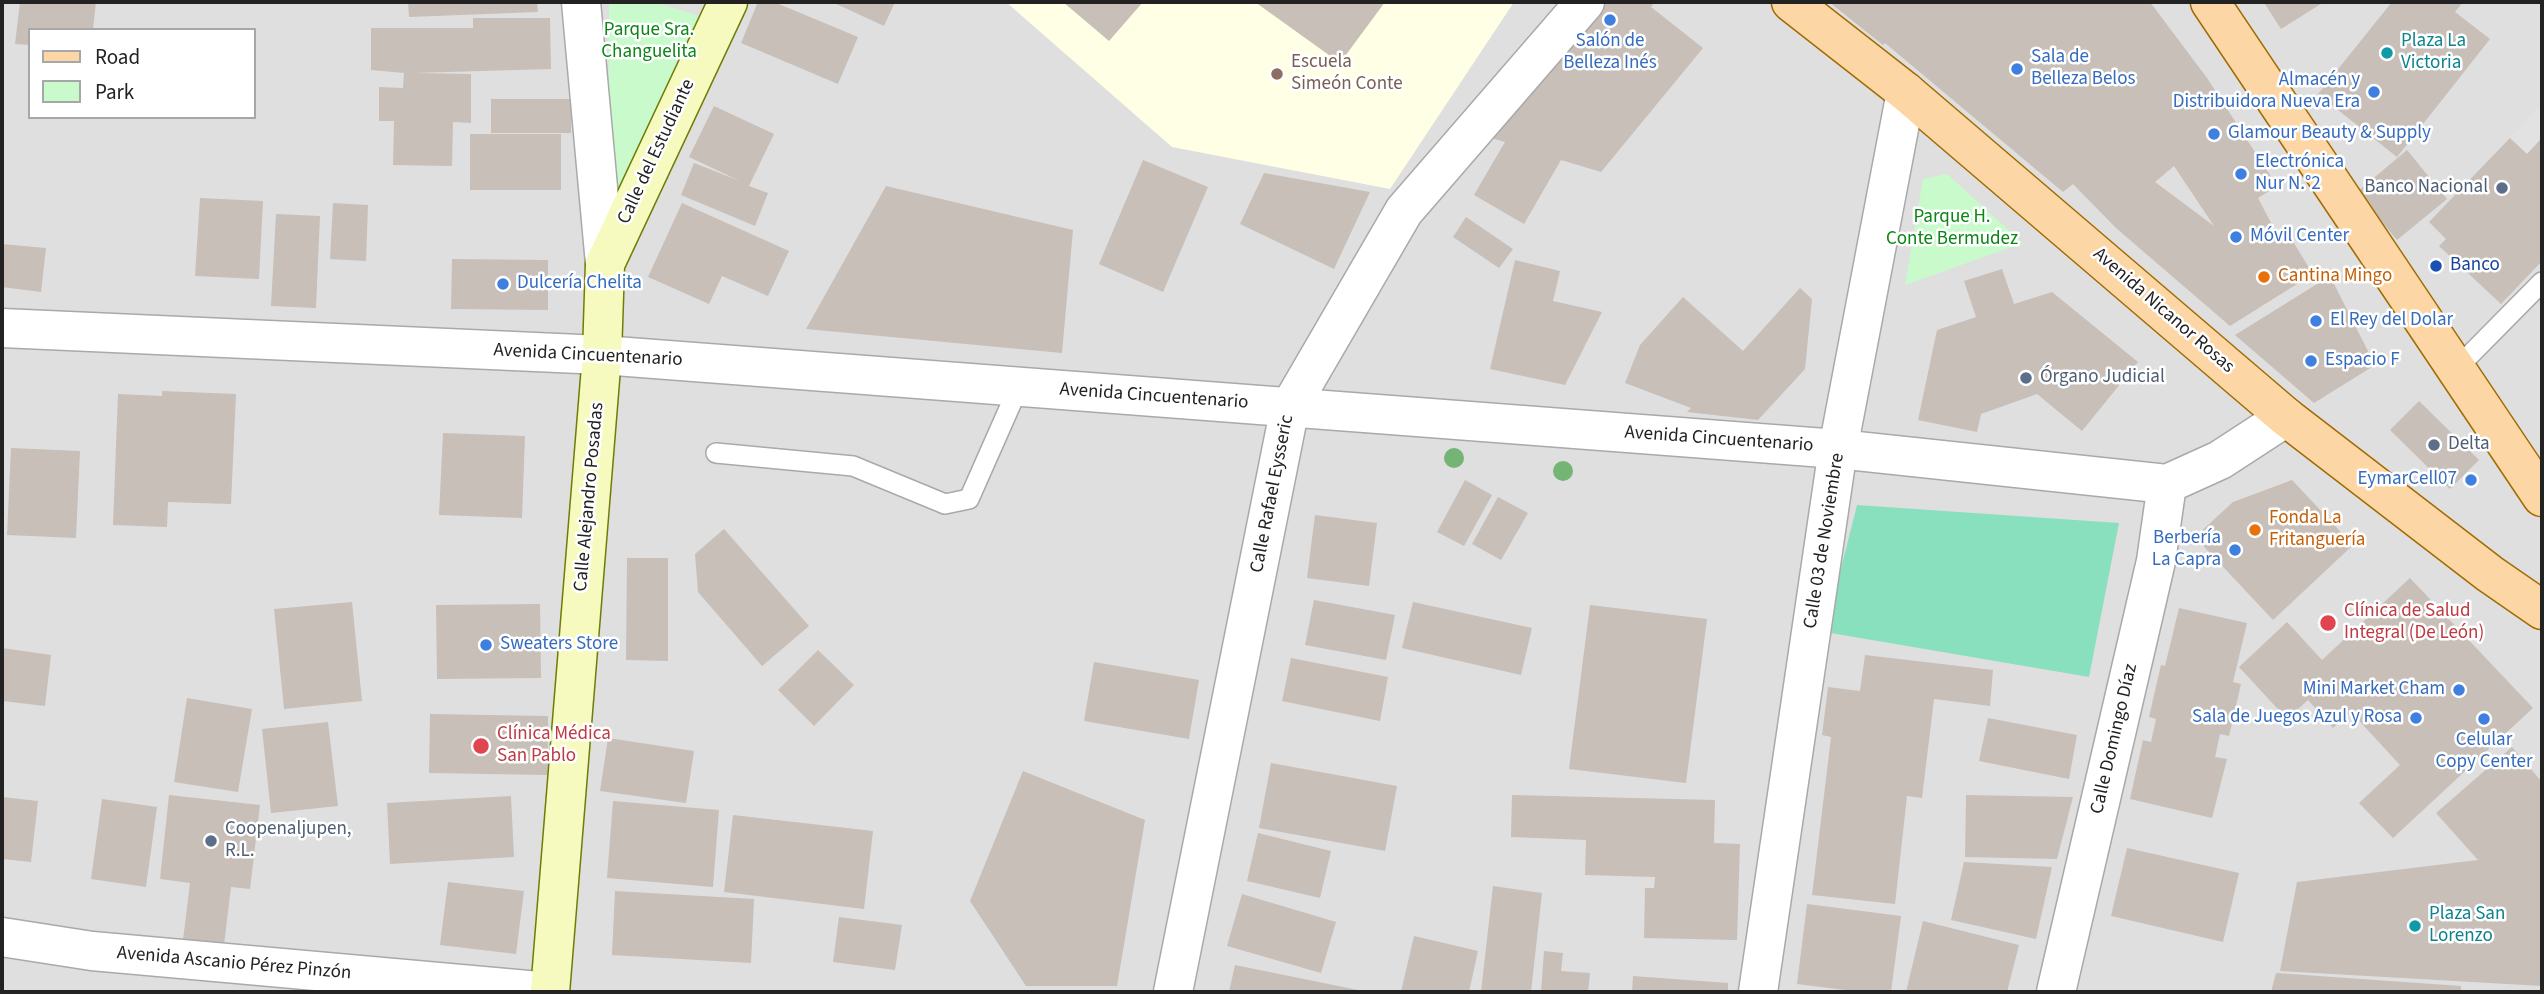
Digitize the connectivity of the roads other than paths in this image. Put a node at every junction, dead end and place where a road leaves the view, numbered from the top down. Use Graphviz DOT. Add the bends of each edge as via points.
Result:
graph roads {
  1 [pos="581,2"];
  2 [pos="728,2"];
  3 [pos="1585,2"];
  4 [pos="1791,2"];
  5 [pos="2210,2"];
  6 [pos="1906,92"];
  7 [pos="605,264"];
  8 [pos="2542,282"];
  9 [pos="2,328"];
  10 [pos="602,355"];
  11 [pos="2458,367"];
  12 [pos="1019,386"];
  13 [pos="1290,407"];
  14 [pos="2286,417"];
  15 [pos="1838,449"];
  16 [pos="716,453"];
  17 [pos="2167,484"];
  18 [pos="2542,497"];
  19 [pos="2542,610"];
  20 [pos="2,937"];
  21 [pos="550,992"];
  22 [pos="1173,992"];
  23 [pos="1758,992"];
  24 [pos="2056,992"];
  1 -- 7 [label="street, Calle Alejandro Posadas"];
  2 -- 7 [label="street, Calle del Estudiante"];
  3 -- 13 [label="street, Calle Rafael Eysseric" via="1404,211"];
  4 -- 6 [label="main road, Avenida Nicanor Rosas"];
  5 -- 11 [label="main road"];
  6 -- 14 [label="main road, Avenida Nicanor Rosas"];
  6 -- 15 [label="street, Calle 03 de Noviembre"];
  7 -- 10 [label="street, Calle Alejandro Posadas"];
  8 -- 11 [label="lane"];
  9 -- 10 [label="street, Avenida Cincuentenario"];
  10 -- 12 [label="street, Avenida Cincuentenario"];
  10 -- 21 [label="street, Calle Alejandro Posadas"];
  11 -- 18 [label="main road"];
  12 -- 13 [label="street, Avenida Cincuentenario"];
  12 -- 16 [label="lane" via="969,499 945,504 853,466"];
  13 -- 15 [label="street, Avenida Cincuentenario"];
  13 -- 22 [label="street, Calle Rafael Eysseric"];
  14 -- 17 [label="street" via="2220,460"];
  14 -- 19 [label="main road, Avenida Nicanor Rosas"];
  15 -- 17 [label="street, Avenida Cincuentenario"];
  15 -- 23 [label="street, Calle 03 de Noviembre"];
  17 -- 24 [label="street, Calle Domingo Díaz" via="2156,561"];
  20 -- 21 [label="street, Avenida Ascanio Pérez Pinzón" via="92,951"];
}
